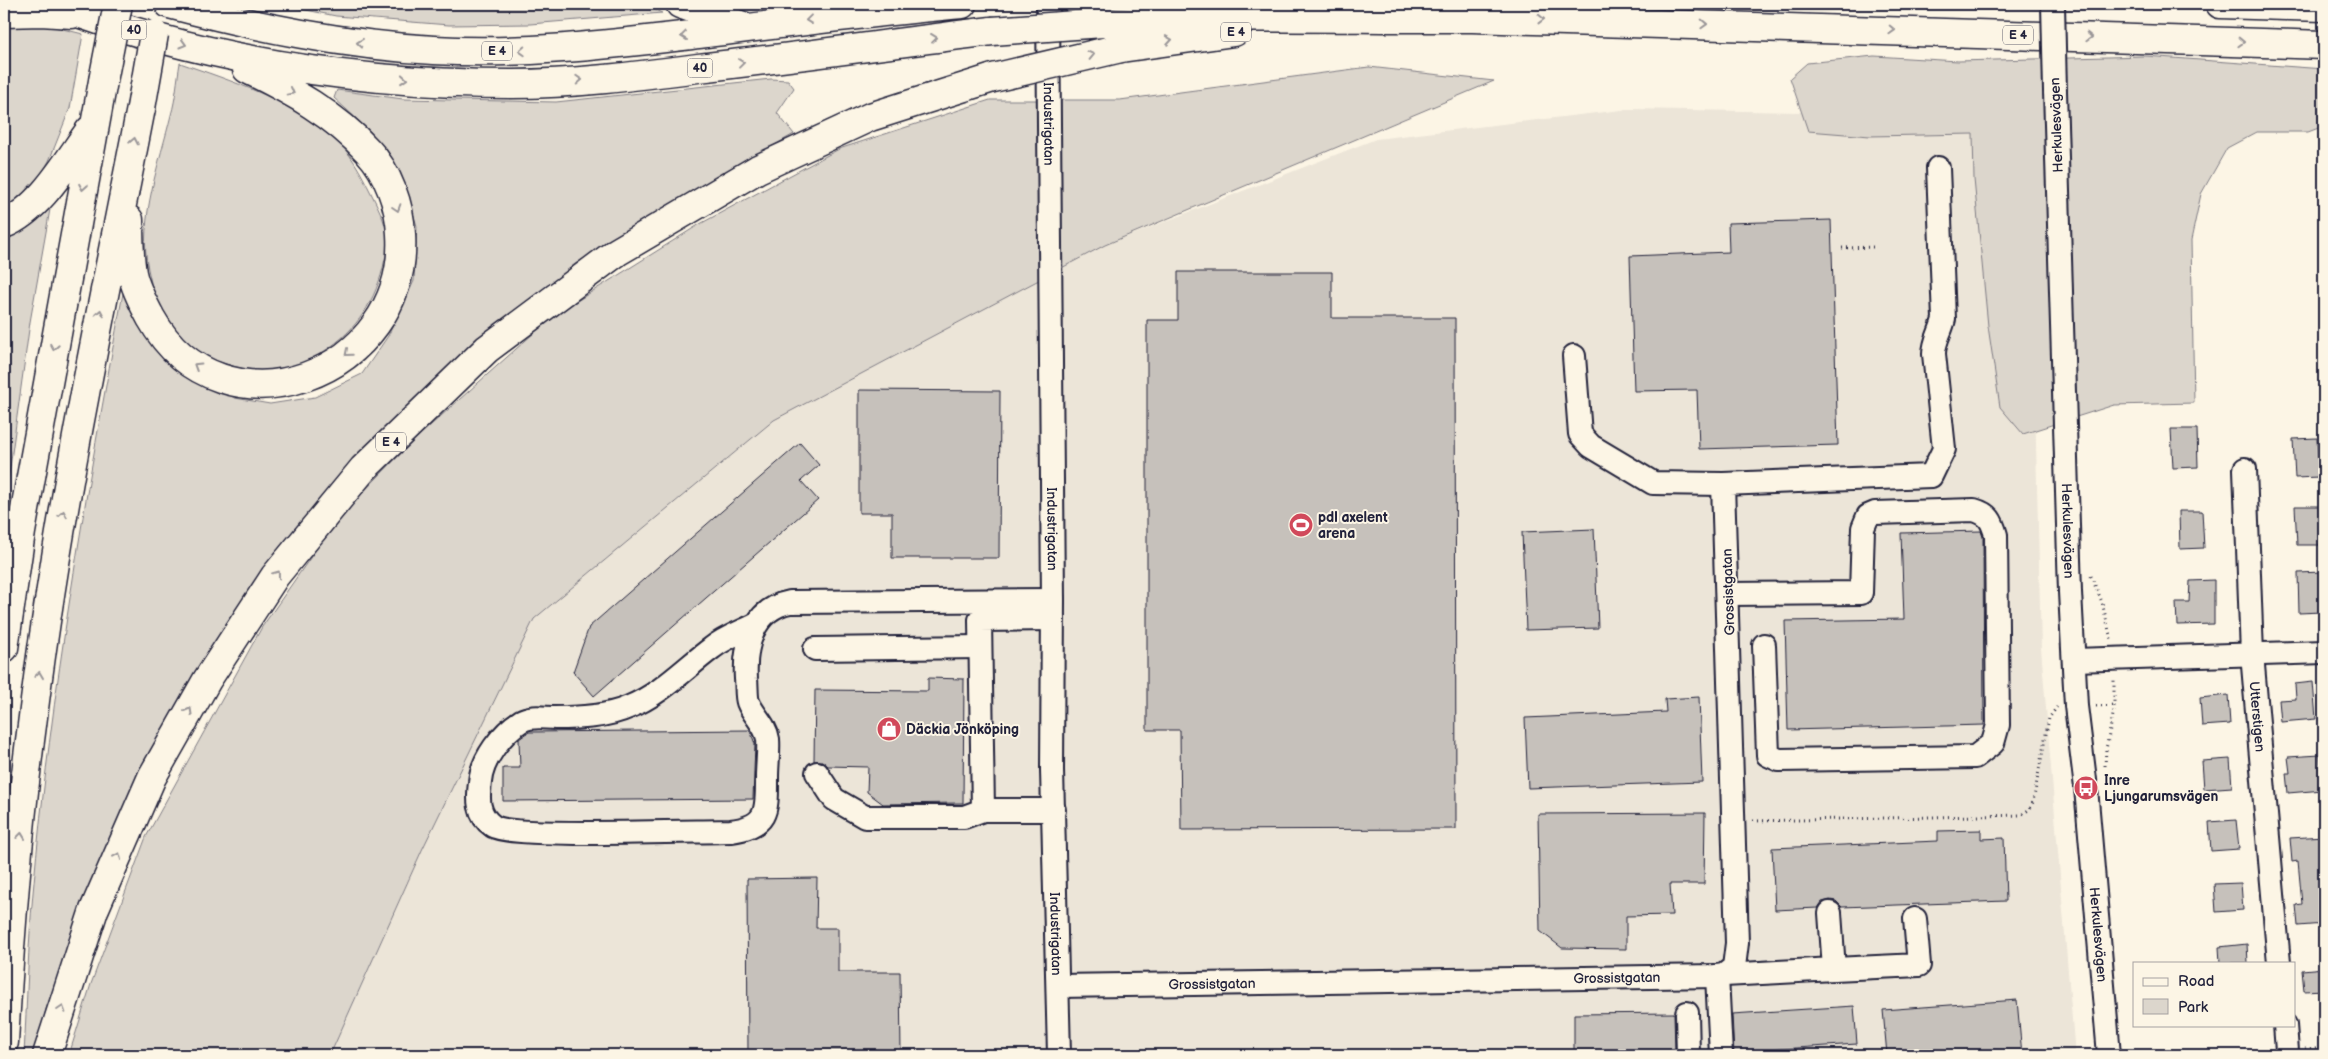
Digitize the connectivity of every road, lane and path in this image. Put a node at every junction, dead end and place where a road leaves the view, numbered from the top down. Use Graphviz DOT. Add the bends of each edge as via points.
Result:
graph roads {
  1 [pos="53,4"];
  2 [pos="118,4"];
  3 [pos="159,4"];
  4 [pos="169,4"];
  5 [pos="680,4"];
  6 [pos="962,4"];
  7 [pos="1048,4"];
  8 [pos="2052,4"];
  9 [pos="2220,4"];
  10 [pos="2324,7"];
  11 [pos="4,13"];
  12 [pos="83,15"];
  13 [pos="1352,20"];
  14 [pos="749,28"];
  15 [pos="2324,45"];
  16 [pos="217,54"];
  17 [pos="95,122"];
  18 [pos="1938,168"];
  19 [pos="128,175"];
  20 [pos="4,224"];
  21 [pos="1875,247"];
  22 [pos="1842,248"];
  23 [pos="1574,356"];
  24 [pos="2245,469"];
  25 [pos="1724,484"];
  26 [pos="2089,570"];
  27 [pos="1728,594"];
  28 [pos="1053,609"];
  29 [pos="755,625"];
  30 [pos="1764,645"];
  31 [pos="980,647"];
  32 [pos="4,648"];
  33 [pos="815,650"];
  34 [pos="2324,652"];
  35 [pos="2252,654"];
  36 [pos="2113,658"];
  37 [pos="2074,660"];
  38 [pos="2114,705"];
  39 [pos="2076,706"];
  40 [pos="2105,767"];
  41 [pos="817,773"];
  42 [pos="983,810"];
  43 [pos="1054,810"];
  44 [pos="1734,822"];
  45 [pos="1830,912"];
  46 [pos="1915,919"];
  47 [pos="2280,962"];
  48 [pos="1834,969"];
  49 [pos="1720,975"];
  50 [pos="1058,986"];
  51 [pos="1687,1013"];
  52 [pos="2285,1026"];
  53 [pos="4,1042"];
  54 [pos="2287,1051"];
  55 [pos="47,1055"];
  56 [pos="1058,1055"];
  57 [pos="1688,1055"];
  58 [pos="1721,1055"];
  59 [pos="2109,1055"];
  1 -- 12 [label="highway, 40"];
  2 -- 17 [label="highway, bridge"];
  19 -- 3 [label="highway, one-way, bridge"];
  14 -- 4 [label="highway, E 4, one-way" via="590,47 434,50 324,39 246,24"];
  5 -- 14 [label="highway"];
  6 -- 14 [label="highway, E 4, one-way"];
  7 -- 28 [label="street, Industrigatan"];
  8 -- 37 [label="street, Herkulesvägen, bridge"];
  9 -- 10 [label="highway"];
  11 -- 12 [label="highway"];
  12 -- 16 [label="highway, 40, one-way"];
  13 -- 15 [label="highway, E 4, one-way" via="1472,18 1696,23"];
  16 -- 13 [label="highway, 40, one-way, bridge" via="348,74 513,84 617,78 992,31 1196,17"];
  55 -- 13 [label="highway, E 4, one-way, bridge" via="94,910 152,776 206,680 276,576 363,469 487,349 617,252 758,169 870,117 993,78 1121,48 1200,35"];
  16 -- 19 [label="highway, one-way" via="313,104 370,152 388,183 400,219 403,254 395,287 383,316 362,342 339,362 308,378 271,384 238,382 210,375 184,358 162,336 146,308 133,274"];
  17 -- 20 [label="highway" via="34,204"];
  17 -- 32 [label="highway, one-way" via="21,532"];
  18 -- 25 [label="street" via="1944,319 1934,343 1934,354 1944,449 1931,476"];
  53 -- 19 [label="highway, one-way" via="32,725 79,422"];
  21 -- 22 [label="path"];
  23 -- 25 [label="street" via="1580,434 1591,446 1652,483"];
  24 -- 35 [label="street, Utterstigen"];
  25 -- 27 [label="street, Grossistgatan"];
  26 -- 36 [label="path" via="2108,624"];
  27 -- 30 [label="street" via="1861,593 1863,528 1868,516 1875,513 1974,510 1984,512 1992,520 1996,535 1998,725 1994,743 1975,757 1779,760 1768,755"];
  27 -- 44 [label="street, Grossistgatan"];
  28 -- 29 [label="street" via="790,602 776,604"];
  28 -- 31 [label="street" via="980,620"];
  28 -- 43 [label="street, Industrigatan"];
  29 -- 29 [label="street" via="746,669 747,700 768,738 767,805 763,816 749,829 508,830 493,826 485,816 478,804 480,774 489,754 522,720 596,715 630,707 652,695 714,646"];
  31 -- 33 [label="street"];
  31 -- 42 [label="street"];
  34 -- 35 [label="street"];
  35 -- 36 [label="street"];
  35 -- 47 [label="street, Utterstigen"];
  36 -- 37 [label="street"];
  36 -- 38 [label="path"];
  37 -- 39 [label="street, Herkulesvägen"];
  38 -- 39 [label="path"];
  38 -- 40 [label="path"];
  39 -- 44 [label="path" via="2056,707 2051,713 2033,802 2030,809 2021,815"];
  39 -- 59 [label="street, Herkulesvägen"];
  41 -- 42 [label="street" via="834,799 865,817 964,817"];
  42 -- 43 [label="street"];
  43 -- 50 [label="street, Industrigatan"];
  44 -- 49 [label="street, Grossistgatan" via="1737,957 1734,967"];
  45 -- 48 [label="street"];
  46 -- 48 [label="street" via="1918,965"];
  48 -- 49 [label="street"];
  49 -- 50 [label="street, Grossistgatan"];
  49 -- 58 [label="street"];
  50 -- 56 [label="street, Industrigatan"];
  51 -- 57 [label="street"];
  52 -- 54 [label="street"];
}
